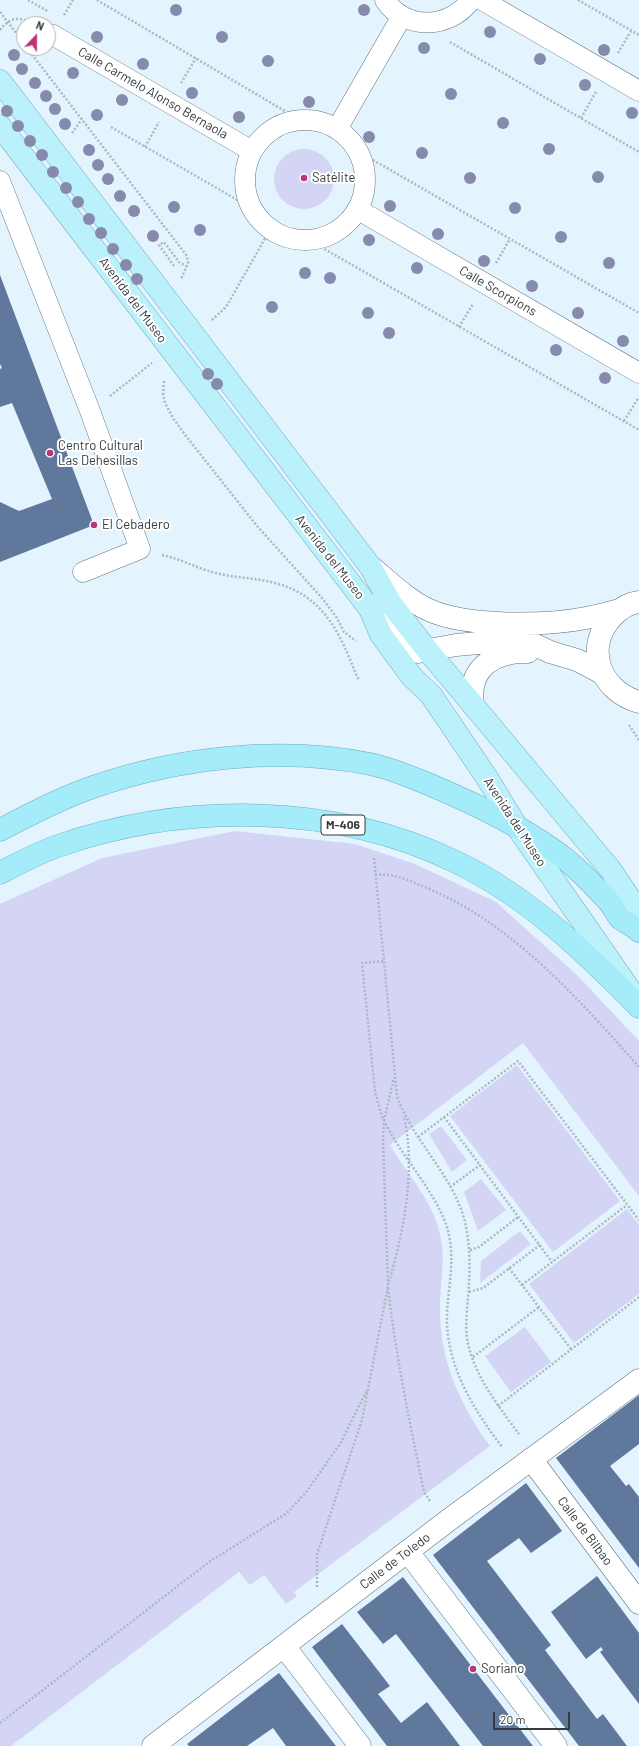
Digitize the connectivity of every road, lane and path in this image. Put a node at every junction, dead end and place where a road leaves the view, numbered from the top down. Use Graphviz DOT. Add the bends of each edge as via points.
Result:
graph roads {
  1 [pos="28,0"];
  2 [pos="97,0"];
  3 [pos="385,0"];
  4 [pos="471,0"];
  5 [pos="482,0"];
  6 [pos="578,0"];
  7 [pos="0,12"];
  8 [pos="55,15"];
  9 [pos="402,16"];
  10 [pos="16,18"];
  11 [pos="8,22"];
  12 [pos="0,30"];
  13 [pos="16,32"];
  14 [pos="639,36"];
  15 [pos="56,37"];
  16 [pos="448,40"];
  17 [pos="34,56"];
  18 [pos="0,81"];
  19 [pos="639,92"];
  20 [pos="82,119"];
  21 [pos="300,120"];
  22 [pos="0,126"];
  23 [pos="111,127"];
  24 [pos="337,129"];
  25 [pos="72,133"];
  26 [pos="252,151"];
  27 [pos="359,152"];
  28 [pos="639,152"];
  29 [pos="0,181"];
  30 [pos="253,209"];
  31 [pos="357,209"];
  32 [pos="271,228"];
  33 [pos="307,239"];
  34 [pos="186,266"];
  35 [pos="172,270"];
  36 [pos="181,279"];
  37 [pos="639,313"];
  38 [pos="208,322"];
  39 [pos="157,359"];
  40 [pos="639,373"];
  41 [pos="165,378"];
  42 [pos="639,396"];
  43 [pos="90,411"];
  44 [pos="624,421"];
  45 [pos="639,430"];
  46 [pos="158,554"];
  47 [pos="370,566"];
  48 [pos="83,572"];
  49 [pos="639,602"];
  50 [pos="370,609"];
  51 [pos="619,610"];
  52 [pos="358,642"];
  53 [pos="428,651"];
  54 [pos="550,652"];
  55 [pos="602,673"];
  56 [pos="360,681"];
  57 [pos="631,699"];
  58 [pos="473,705"];
  59 [pos="639,716"];
  60 [pos="517,827"];
  61 [pos="0,830"];
  62 [pos="373,851"];
  63 [pos="0,872"];
  64 [pos="375,875"];
  65 [pos="638,930"];
  66 [pos="383,961"];
  67 [pos="639,1002"];
  68 [pos="639,1007"];
  69 [pos="639,1067"];
  70 [pos="394,1075"];
  71 [pos="403,1114"];
  72 [pos="444,1118"];
  73 [pos="384,1121"];
  74 [pos="418,1137"];
  75 [pos="409,1160"];
  76 [pos="480,1165"];
  77 [pos="450,1187"];
  78 [pos="627,1205"];
  79 [pos="518,1217"];
  80 [pos="639,1220"];
  81 [pos="540,1245"];
  82 [pos="470,1250"];
  83 [pos="552,1262"];
  84 [pos="509,1268"];
  85 [pos="388,1286"];
  86 [pos="522,1286"];
  87 [pos="469,1292"];
  88 [pos="639,1297"];
  89 [pos="538,1307"];
  90 [pos="571,1350"];
  91 [pos="473,1358"];
  92 [pos="639,1380"];
  93 [pos="368,1387"];
  94 [pos="498,1406"];
  95 [pos="519,1434"];
  96 [pos="502,1447"];
  97 [pos="531,1459"];
  98 [pos="430,1501"];
  99 [pos="408,1552"];
  100 [pos="317,1587"];
  101 [pos="639,1602"];
  102 [pos="284,1646"];
  103 [pos="0,1724"];
  104 [pos="160,1744"];
  105 [pos="360,1746"];
  106 [pos="556,1746"];
  1 -- 8 [label="path"];
  2 -- 21 [label="path"];
  3 -- 9 [label="street"];
  4 -- 9 [label="street" via="455,16 442,21 415,22"];
  5 -- 19 [label="street"];
  6 -- 14 [label="path"];
  7 -- 11 [label="path"];
  9 -- 24 [label="street"];
  10 -- 11 [label="path"];
  11 -- 12 [label="path"];
  11 -- 13 [label="path"];
  15 -- 26 [label="street, Calle Carmelo Alonso Bernaola"];
  16 -- 28 [label="path"];
  17 -- 20 [label="path"];
  18 -- 47 [label="main road, Avenida del Museo"];
  20 -- 25 [label="path"];
  20 -- 34 [label="path" via="187,256"];
  21 -- 24 [label="street" via="319,121"];
  21 -- 26 [label="street" via="280,125 264,136"];
  22 -- 50 [label="main road, Avenida del Museo"];
  23 -- 30 [label="path"];
  24 -- 27 [label="street" via="350,139"];
  26 -- 30 [label="street" via="246,169 246,187"];
  27 -- 31 [label="street" via="364,167 365,183"];
  27 -- 37 [label="path"];
  29 -- 43 [label="street"];
  30 -- 32 [label="street"];
  31 -- 33 [label="street" via="346,224 333,233"];
  31 -- 40 [label="street, Calle Scorpions"];
  32 -- 33 [label="street" via="289,237"];
  32 -- 38 [label="path" via="226,307"];
  33 -- 44 [label="path"];
  34 -- 35 [label="path" via="179,262 164,242 159,245 173,264"];
  34 -- 36 [label="path"];
  39 -- 43 [label="path"];
  41 -- 52 [label="path" via="165,403 173,418 257,526 322,598 344,632"];
  42 -- 44 [label="path"];
  43 -- 48 [label="street" via="140,549"];
  44 -- 45 [label="path"];
  46 -- 56 [label="path" via="219,574 274,582 305,595 322,610 342,641"];
  47 -- 51 [label="street" via="427,610 449,618 497,622 555,622"];
  47 -- 53 [label="main road, Avenida del Museo" via="391,604"];
  49 -- 51 [label="street"];
  50 -- 53 [label="street" via="411,650"];
  50 -- 60 [label="main road, Avenida del Museo" via="381,635 412,677 430,696 487,778"];
  51 -- 55 [label="street" via="607,622 599,638 598,656"];
  53 -- 54 [label="street" via="456,645 512,640 531,643"];
  53 -- 58 [label="main road, Avenida del Museo"];
  54 -- 55 [label="street" via="577,660"];
  54 -- 58 [label="street" via="519,652 502,655 490,661 474,680 471,690"];
  55 -- 57 [label="street" via="607,682"];
  57 -- 59 [label="street"];
  58 -- 65 [label="main road, Avenida del Museo" via="620,882 630,899"];
  60 -- 61 [label="highway" via="468,801 371,764 325,757 258,755 148,772 94,787 42,808"];
  60 -- 65 [label="highway" via="568,861 611,903 620,918"];
  60 -- 67 [label="main road, Avenida del Museo"];
  62 -- 64 [label="path"];
  63 -- 68 [label="highway, M-406" via="72,842 146,824 188,818 235,815 285,817 355,827 428,850 482,876 560,932 599,966"];
  64 -- 66 [label="path"];
  64 -- 69 [label="path" via="399,877 435,891 462,904 490,923 557,979"];
  66 -- 70 [label="path"];
  66 -- 73 [label="path" via="362,963 375,1092"];
  70 -- 71 [label="path"];
  70 -- 73 [label="path"];
  71 -- 74 [label="path"];
  71 -- 75 [label="path" via="409,1138"];
  72 -- 74 [label="path"];
  72 -- 76 [label="path"];
  72 -- 78 [label="path" via="518,1061"];
  73 -- 75 [label="path"];
  73 -- 85 [label="path"];
  74 -- 77 [label="path"];
  75 -- 85 [label="path" via="401,1231"];
  75 -- 96 [label="path" via="434,1200 449,1236 452,1275 447,1313 455,1369 471,1402"];
  76 -- 77 [label="path"];
  76 -- 79 [label="path"];
  77 -- 82 [label="path" via="462,1213"];
  78 -- 80 [label="path"];
  78 -- 83 [label="path"];
  79 -- 81 [label="path"];
  79 -- 82 [label="path" via="479,1247"];
  81 -- 83 [label="path"];
  81 -- 84 [label="path"];
  82 -- 87 [label="path"];
  83 -- 86 [label="path"];
  84 -- 86 [label="path"];
  84 -- 87 [label="path" via="483,1288"];
  85 -- 93 [label="path"];
  85 -- 98 [label="path" via="395,1346 409,1423 424,1492"];
  86 -- 89 [label="path"];
  87 -- 91 [label="path" via="468,1344"];
  88 -- 90 [label="path"];
  89 -- 90 [label="path"];
  89 -- 91 [label="path"];
  90 -- 94 [label="path"];
  91 -- 94 [label="path"];
  92 -- 97 [label="street, Calle de Toledo"];
  93 -- 100 [label="path" via="358,1433 317,1554"];
  93 -- 103 [label="path" via="340,1444 307,1491 287,1513 210,1562"];
  94 -- 95 [label="path"];
  97 -- 99 [label="street, Calle de Toledo"];
  97 -- 101 [label="street, Calle de Bilbao"];
  99 -- 102 [label="street, Calle de Toledo"];
  99 -- 106 [label="street"];
  102 -- 104 [label="street, Calle de Toledo"];
  102 -- 105 [label="street"];
}
